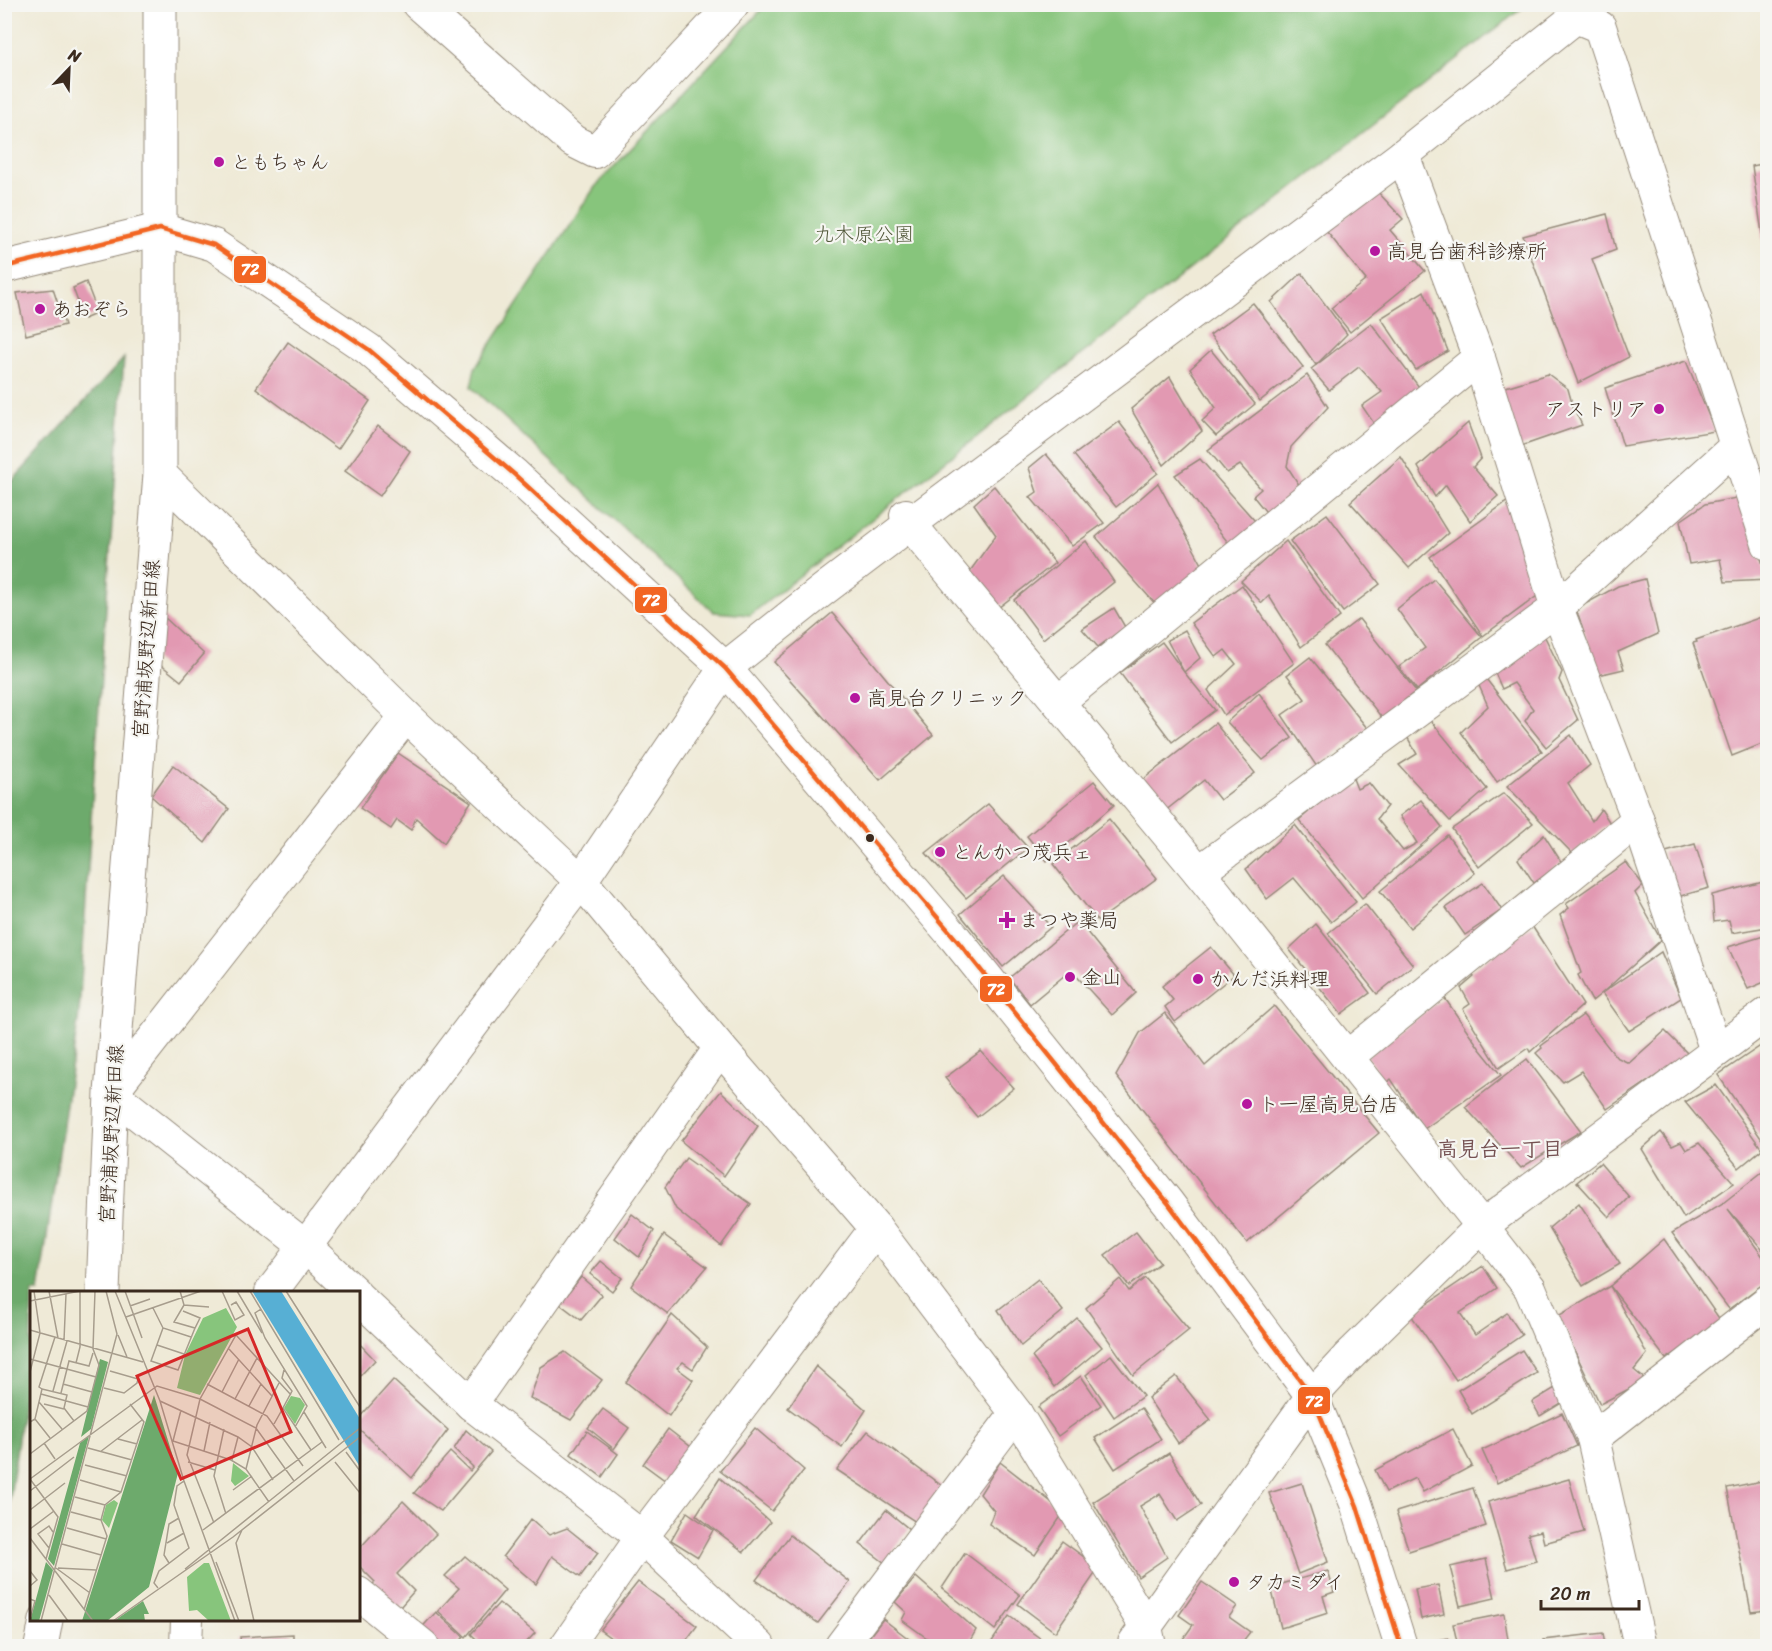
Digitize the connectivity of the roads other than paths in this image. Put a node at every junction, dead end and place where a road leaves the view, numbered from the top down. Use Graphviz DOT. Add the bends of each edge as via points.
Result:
graph roads {
  1 [pos="160,4"];
  2 [pos="418,4"];
  3 [pos="733,4"];
  4 [pos="1403,155"];
  5 [pos="160,229"];
  6 [pos="4,267"];
  7 [pos="1479,358"];
  8 [pos="1735,447"];
  9 [pos="160,474"];
  10 [pos="908,519"];
  11 [pos="1767,544"];
  12 [pos="1557,608"];
  13 [pos="725,668"];
  14 [pos="1058,702"];
  15 [pos="406,716"];
  16 [pos="1638,820"];
  17 [pos="1199,872"];
  18 [pos="581,881"];
  19 [pos="1767,1013"];
  20 [pos="720,1048"];
  21 [pos="1716,1051"];
  22 [pos="1347,1058"];
  23 [pos="111,1093"];
  24 [pos="1482,1226"];
  25 [pos="876,1228"];
  26 [pos="306,1247"];
  27 [pos="103,1291"];
  28 [pos="273,1291"];
  29 [pos="352,1291"];
  30 [pos="360,1299"];
  31 [pos="1767,1301"];
  32 [pos="1312,1396"];
  33 [pos="471,1404"];
  34 [pos="1017,1413"];
  35 [pos="1593,1438"];
  36 [pos="642,1537"];
  37 [pos="360,1595"];
  38 [pos="46,1621"];
  39 [pos="187,1621"];
  40 [pos="1143,1640"];
  41 [pos="41,1647"];
  42 [pos="186,1647"];
  43 [pos="423,1647"];
  44 [pos="566,1647"];
  45 [pos="759,1647"];
  46 [pos="842,1647"];
  47 [pos="1401,1647"];
  48 [pos="1640,1647"];
  1 -- 5 [label="main road, 宮野浦坂野辺新田線"];
  2 -- 3 [label="street" via="573,141 595,152"];
  4 -- 7 [label="street"];
  4 -- 8 [label="street" via="1576,17 1600,27"];
  4 -- 10 [label="street" via="1191,300"];
  5 -- 6 [label="street"];
  5 -- 9 [label="main road, 宮野浦坂野辺新田線"];
  5 -- 13 [label="street" via="214,245 368,349 530,489"];
  7 -- 12 [label="street"];
  7 -- 14 [label="street"];
  8 -- 11 [label="street"];
  8 -- 12 [label="street"];
  9 -- 15 [label="street"];
  9 -- 23 [label="main road, 宮野浦坂野辺新田線"];
  10 -- 13 [label="street"];
  10 -- 14 [label="street"];
  12 -- 16 [label="street"];
  12 -- 17 [label="street"];
  13 -- 18 [label="street"];
  13 -- 32 [label="street" via="1007,1002 1168,1203"];
  14 -- 17 [label="street"];
  15 -- 18 [label="street"];
  15 -- 23 [label="street"];
  16 -- 21 [label="street"];
  16 -- 22 [label="street"];
  17 -- 22 [label="street"];
  18 -- 20 [label="street"];
  18 -- 26 [label="street"];
  19 -- 21 [label="street"];
  20 -- 25 [label="street"];
  20 -- 33 [label="street"];
  21 -- 24 [label="street"];
  22 -- 24 [label="street"];
  23 -- 26 [label="street"];
  23 -- 27 [label="main road, 宮野浦坂野辺新田線"];
  24 -- 32 [label="street"];
  24 -- 35 [label="street" via="1530,1288"];
  25 -- 34 [label="street"];
  25 -- 36 [label="street"];
  26 -- 28 [label="street"];
  26 -- 29 [label="street"];
  30 -- 33 [label="street"];
  31 -- 35 [label="street"];
  32 -- 40 [label="street"];
  32 -- 47 [label="street" via="1357,1506"];
  33 -- 36 [label="street"];
  34 -- 40 [label="street"];
  34 -- 46 [label="street"];
  35 -- 48 [label="street"];
  36 -- 44 [label="street"];
  36 -- 45 [label="street"];
  37 -- 43 [label="street"];
  38 -- 41 [label="main road"];
  39 -- 42 [label="street"];
}
